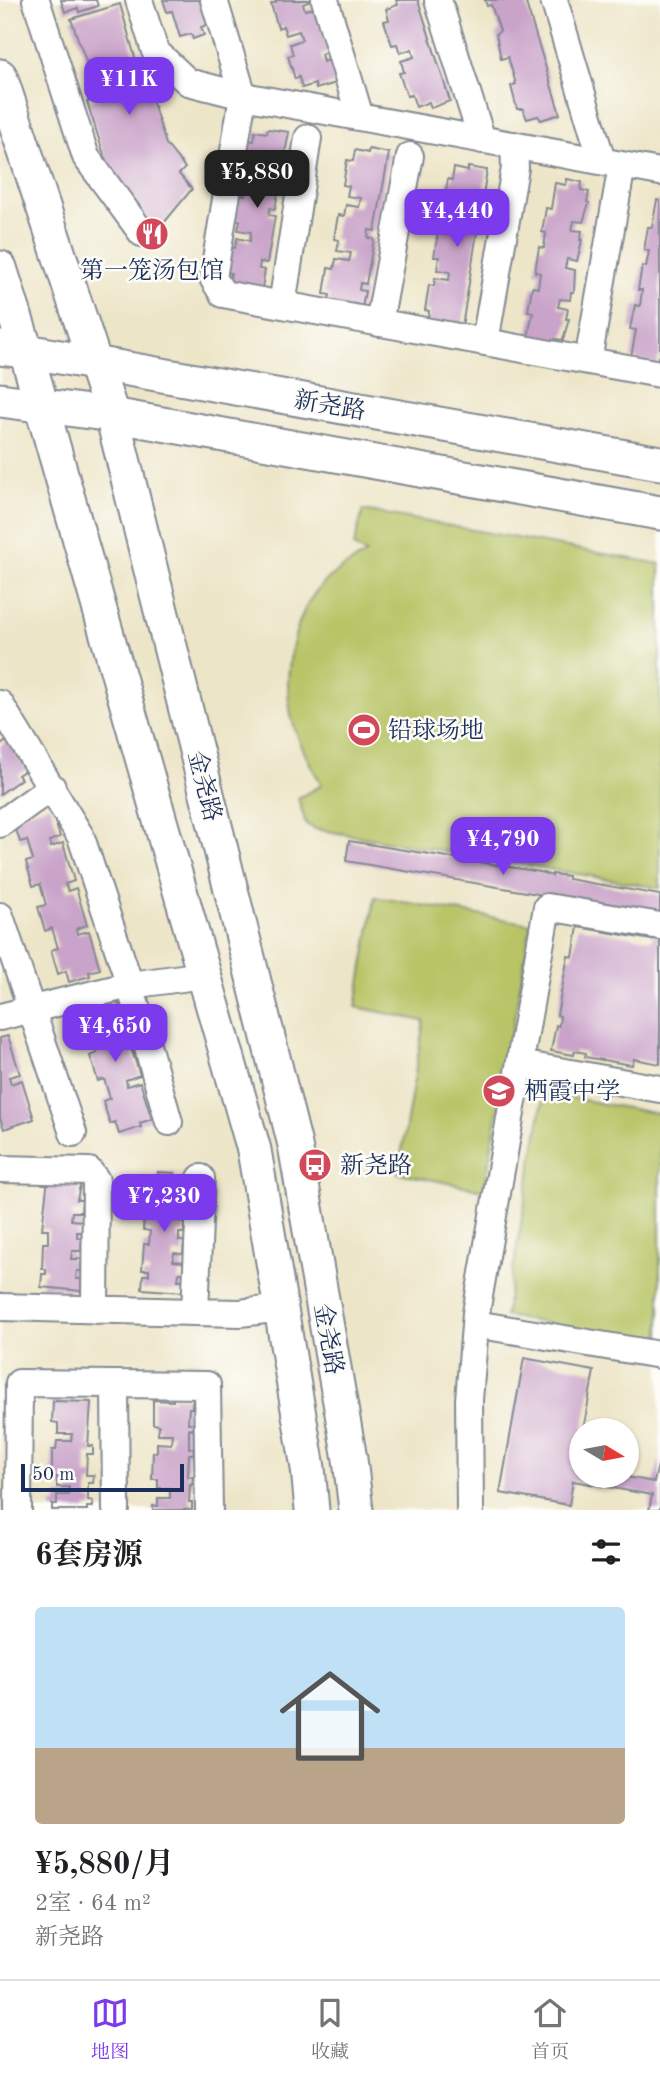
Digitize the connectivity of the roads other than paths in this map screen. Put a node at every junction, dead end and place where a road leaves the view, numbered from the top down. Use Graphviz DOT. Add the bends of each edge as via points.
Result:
graph roads {
  1 [pos="36,0"];
  2 [pos="139,0"];
  3 [pos="214,0"];
  4 [pos="325,0"];
  5 [pos="438,0"];
  6 [pos="554,0"];
  7 [pos="0,76"];
  8 [pos="243,96"];
  9 [pos="359,117"];
  10 [pos="308,138"];
  11 [pos="482,140"];
  12 [pos="514,145"];
  13 [pos="410,156"];
  14 [pos="612,163"];
  15 [pos="660,172"];
  16 [pos="142,233"];
  17 [pos="0,268"];
  18 [pos="282,305"];
  19 [pos="379,323"];
  20 [pos="485,342"];
  21 [pos="13,350"];
  22 [pos="587,360"];
  23 [pos="95,364"];
  24 [pos="660,374"];
  25 [pos="0,400"];
  26 [pos="40,405"];
  27 [pos="112,415"];
  28 [pos="660,463"];
  29 [pos="660,513"];
  30 [pos="0,704"];
  31 [pos="51,787"];
  32 [pos="0,824"];
  33 [pos="0,916"];
  34 [pos="660,926"];
  35 [pos="204,975"];
  36 [pos="130,985"];
  37 [pos="30,1009"];
  38 [pos="0,1017"];
  39 [pos="520,1064"];
  40 [pos="660,1088"];
  41 [pos="169,1122"];
  42 [pos="73,1133"];
  43 [pos="0,1169"];
  44 [pos="201,1178"];
  45 [pos="0,1307"];
  46 [pos="282,1308"];
  47 [pos="95,1310"];
  48 [pos="195,1312"];
  49 [pos="475,1324"];
  50 [pos="660,1355"];
  51 [pos="115,1384"];
  52 [pos="18,1510"];
  53 [pos="116,1510"];
  54 [pos="209,1510"];
  55 [pos="312,1510"];
  56 [pos="356,1510"];
  57 [pos="470,1510"];
  1 -- 16 [label="street" via="86,157"];
  2 -- 8 [label="street" via="155,51 188,82"];
  3 -- 8 [label="street"];
  4 -- 9 [label="street"];
  5 -- 11 [label="street"];
  6 -- 14 [label="street"];
  7 -- 23 [label="main road, 金尧路"];
  8 -- 9 [label="street"];
  8 -- 18 [label="street" via="213,278 223,294"];
  9 -- 11 [label="street"];
  10 -- 18 [label="street"];
  11 -- 12 [label="street"];
  12 -- 14 [label="street"];
  12 -- 20 [label="street" via="515,168"];
  13 -- 19 [label="street"];
  14 -- 15 [label="street"];
  14 -- 22 [label="street"];
  17 -- 21 [label="main road, 金尧路"];
  18 -- 19 [label="street"];
  19 -- 20 [label="street"];
  20 -- 22 [label="street"];
  21 -- 23 [label="main road, 新尧路"];
  21 -- 26 [label="main road, 金尧路"];
  22 -- 24 [label="street"];
  23 -- 27 [label="main road, 金尧路"];
  23 -- 28 [label="main road, 新尧路"];
  25 -- 26 [label="main road, 新尧路"];
  26 -- 27 [label="main road, 新尧路"];
  26 -- 35 [label="main road, 金尧路"];
  27 -- 29 [label="main road, 新尧路"];
  27 -- 56 [label="main road, 金尧路" via="295,1145"];
  30 -- 31 [label="street"];
  31 -- 32 [label="street"];
  31 -- 36 [label="street" via="81,836"];
  33 -- 37 [label="street"];
  34 -- 39 [label="street" via="547,907"];
  35 -- 36 [label="street"];
  35 -- 46 [label="main road, 金尧路" via="254,1150"];
  36 -- 37 [label="street"];
  36 -- 41 [label="street"];
  37 -- 38 [label="street"];
  37 -- 42 [label="street"];
  39 -- 40 [label="street"];
  39 -- 49 [label="street"];
  43 -- 47 [label="street" via="89,1171 96,1180"];
  44 -- 48 [label="street"];
  45 -- 47 [label="street"];
  46 -- 48 [label="street"];
  46 -- 55 [label="main road, 金尧路"];
  47 -- 48 [label="street"];
  49 -- 50 [label="street"];
  49 -- 57 [label="street" via="469,1400"];
  51 -- 52 [label="street" via="19,1383"];
  51 -- 53 [label="street"];
  51 -- 54 [label="street" via="207,1385"];
}
